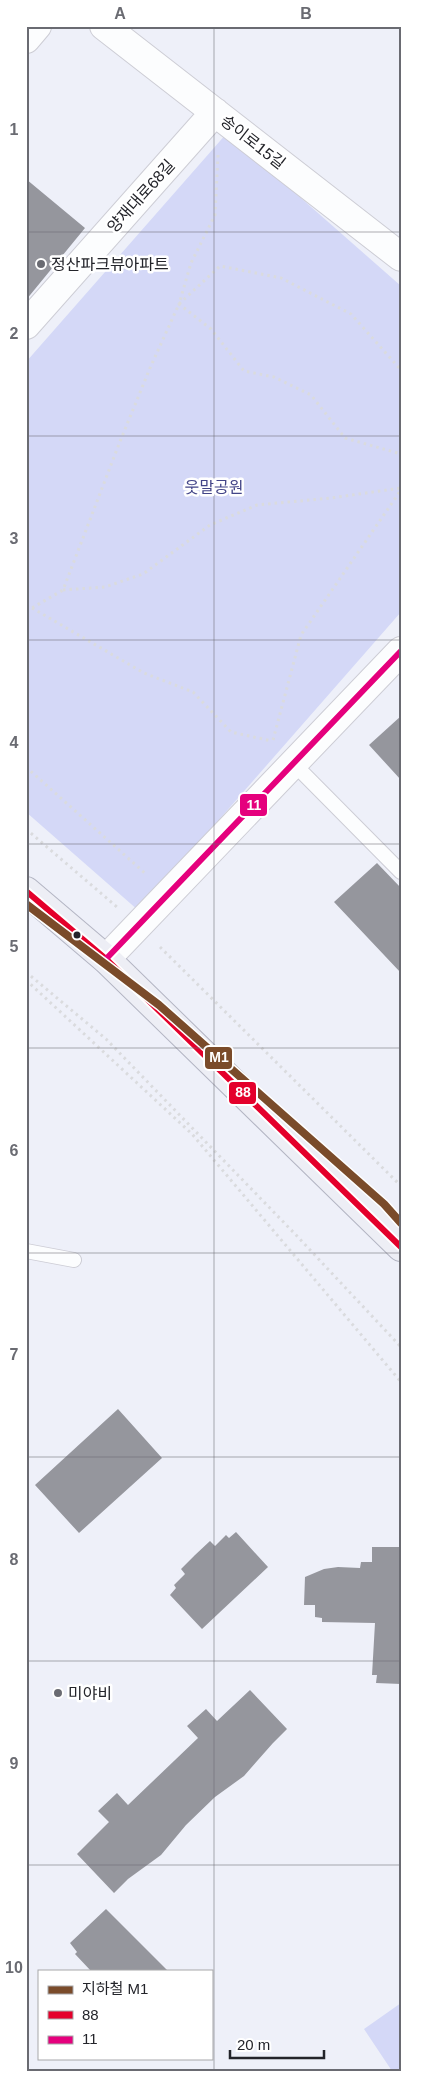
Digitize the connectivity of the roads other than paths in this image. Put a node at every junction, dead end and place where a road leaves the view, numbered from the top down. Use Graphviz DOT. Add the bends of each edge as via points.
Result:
graph roads {
  1 [pos="37,26"];
  2 [pos="104,26"];
  3 [pos="26,39"];
  4 [pos="215,112"];
  5 [pos="401,257"];
  6 [pos="26,325"];
  7 [pos="401,651"];
  8 [pos="293,763"];
  9 [pos="401,872"];
  10 [pos="26,891"];
  11 [pos="106,959"];
  12 [pos="401,1247"];
  13 [pos="26,1251"];
  14 [pos="74,1260"];
  1 -- 3 [label="street"];
  2 -- 4 [label="street, 송이로15길"];
  4 -- 5 [label="street, 송이로15길"];
  4 -- 6 [label="street, 양재대로68길"];
  7 -- 8 [label="street"];
  8 -- 9 [label="lane"];
  8 -- 11 [label="street"];
  10 -- 11 [label="main road"];
  11 -- 12 [label="main road"];
  13 -- 14 [label="lane"];
}
